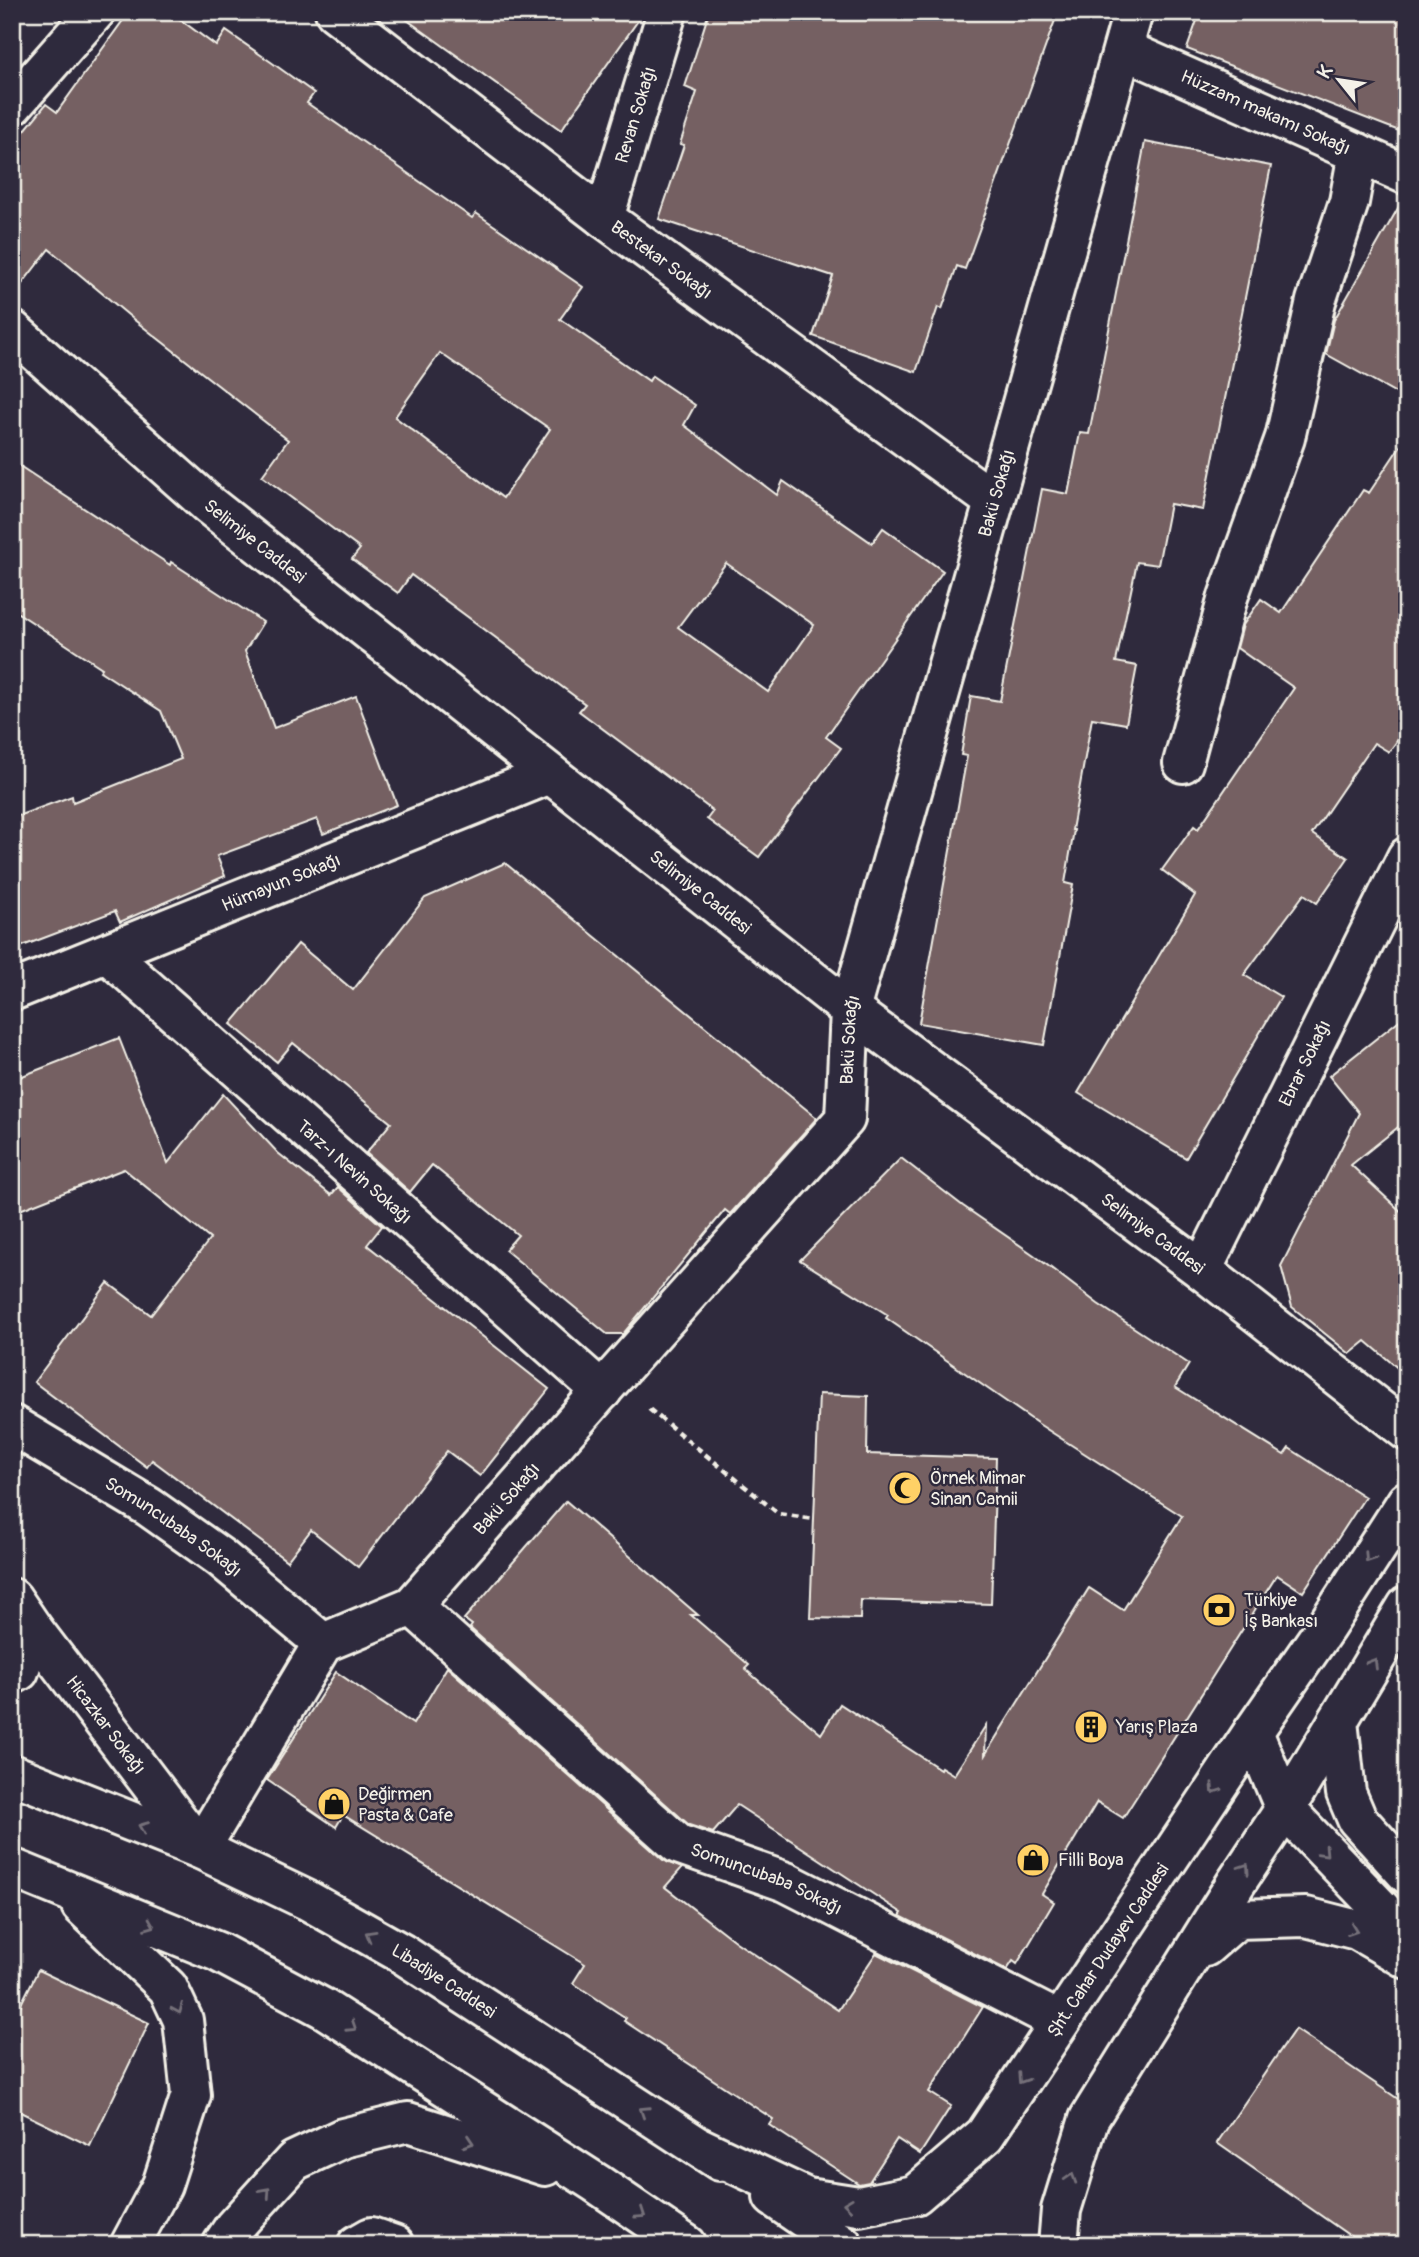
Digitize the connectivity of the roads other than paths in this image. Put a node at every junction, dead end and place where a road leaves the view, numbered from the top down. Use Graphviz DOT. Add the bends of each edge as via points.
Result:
graph roads {
  1 [pos="95,12"];
  2 [pos="335,12"];
  3 [pos="667,12"];
  4 [pos="1133,12"];
  5 [pos="1123,49"];
  6 [pos="12,106"];
  7 [pos="1358,153"];
  8 [pos="1407,175"];
  9 [pos="604,218"];
  10 [pos="12,330"];
  11 [pos="994,501"];
  12 [pos="1183,763"];
  13 [pos="550,774"];
  14 [pos="1407,857"];
  15 [pos="108,954"];
  16 [pos="12,991"];
  17 [pos="850,1010"];
  18 [pos="1202,1270"];
  19 [pos="607,1385"];
  20 [pos="12,1426"];
  21 [pos="1407,1431"];
  22 [pos="1407,1501"];
  23 [pos="12,1598"];
  24 [pos="412,1606"];
  25 [pos="1407,1606"];
  26 [pos="33,1629"];
  27 [pos="323,1643"];
  28 [pos="12,1675"];
  29 [pos="1338,1721"];
  30 [pos="1253,1732"];
  31 [pos="12,1774"];
  32 [pos="1285,1809"];
  33 [pos="200,1849"];
  34 [pos="12,1868"];
  35 [pos="1407,1874"];
  36 [pos="64,1889"];
  37 [pos="1407,1936"];
  38 [pos="1407,1959"];
  39 [pos="1183,1967"];
  40 [pos="1059,2021"];
  41 [pos="701,2148"];
  42 [pos="596,2183"];
  43 [pos="130,2245"];
  44 [pos="222,2245"];
  45 [pos="357,2245"];
  46 [pos="394,2245"];
  47 [pos="687,2245"];
  48 [pos="843,2245"];
  49 [pos="1058,2245"];
  1 -- 6 [label="street"];
  2 -- 9 [label="street, Bestekar Sokağı"];
  3 -- 9 [label="street, Revan Sokağı"];
  4 -- 5 [label="street, Bakü Sokağı"];
  5 -- 7 [label="street, Hüzzam makamı Sokağı"];
  5 -- 11 [label="street, Bakü Sokağı"];
  7 -- 8 [label="street, Hüzzam makamı Sokağı"];
  7 -- 12 [label="street" via="1349,202 1316,301 1286,438 1228,597"];
  9 -- 11 [label="street, Bestekar Sokağı"];
  10 -- 13 [label="street, Selimiye Caddesi" via="209,505"];
  11 -- 17 [label="street, Bakü Sokağı"];
  13 -- 15 [label="street, Hümayun Sokağı"];
  13 -- 17 [label="street, Selimiye Caddesi"];
  14 -- 18 [label="street, Ebrar Sokağı"];
  15 -- 16 [label="street, Hümayun Sokağı"];
  15 -- 19 [label="street, Tarz-ı Nevin Sokağı"];
  17 -- 18 [label="street, Selimiye Caddesi"];
  17 -- 19 [label="street, Bakü Sokağı" via="845,1119"];
  18 -- 21 [label="street, Selimiye Caddesi"];
  19 -- 24 [label="street, Bakü Sokağı"];
  20 -- 27 [label="street, Somuncubaba Sokağı" via="159,1514 221,1558"];
  22 -- 30 [label="street, Şht. Cahar Dudayev Caddesi, one-way"];
  23 -- 26 [label="street, Hicazkar Sokağı"];
  24 -- 27 [label="street, Bakü Sokağı"];
  24 -- 40 [label="street, Somuncubaba Sokağı" via="678,1843 786,1882"];
  29 -- 25 [label="street, one-way"];
  26 -- 28 [label="street" via="19,1671"];
  26 -- 33 [label="street, Hicazkar Sokağı"];
  27 -- 33 [label="street"];
  29 -- 32 [label="street"];
  29 -- 35 [label="street" via="1346,1793 1357,1819"];
  30 -- 32 [label="street"];
  30 -- 40 [label="street, Şht. Cahar Dudayev Caddesi, one-way"];
  33 -- 31 [label="street, Libadiye Caddesi, one-way"];
  32 -- 37 [label="street, one-way"];
  39 -- 32 [label="street, one-way"];
  41 -- 33 [label="street, Libadiye Caddesi, one-way" via="401,1953 307,1900"];
  34 -- 36 [label="street"];
  36 -- 42 [label="street, one-way" via="218,1952 323,2008"];
  36 -- 43 [label="street, one-way" via="168,1988 183,2020 191,2095 162,2185"];
  39 -- 38 [label="street, one-way" via="1237,1919 1306,1917 1357,1930"];
  49 -- 39 [label="street, one-way" via="1060,2210 1089,2119"];
  40 -- 41 [label="street, Şht. Cahar Dudayev Caddesi, one-way" via="985,2135 915,2194 859,2206 807,2198"];
  41 -- 48 [label="street, Libadiye Caddesi"];
  44 -- 42 [label="street, one-way" via="294,2161 343,2138 408,2122"];
  42 -- 47 [label="street, one-way"];
  45 -- 46 [label="street" via="371,2237"];
}
